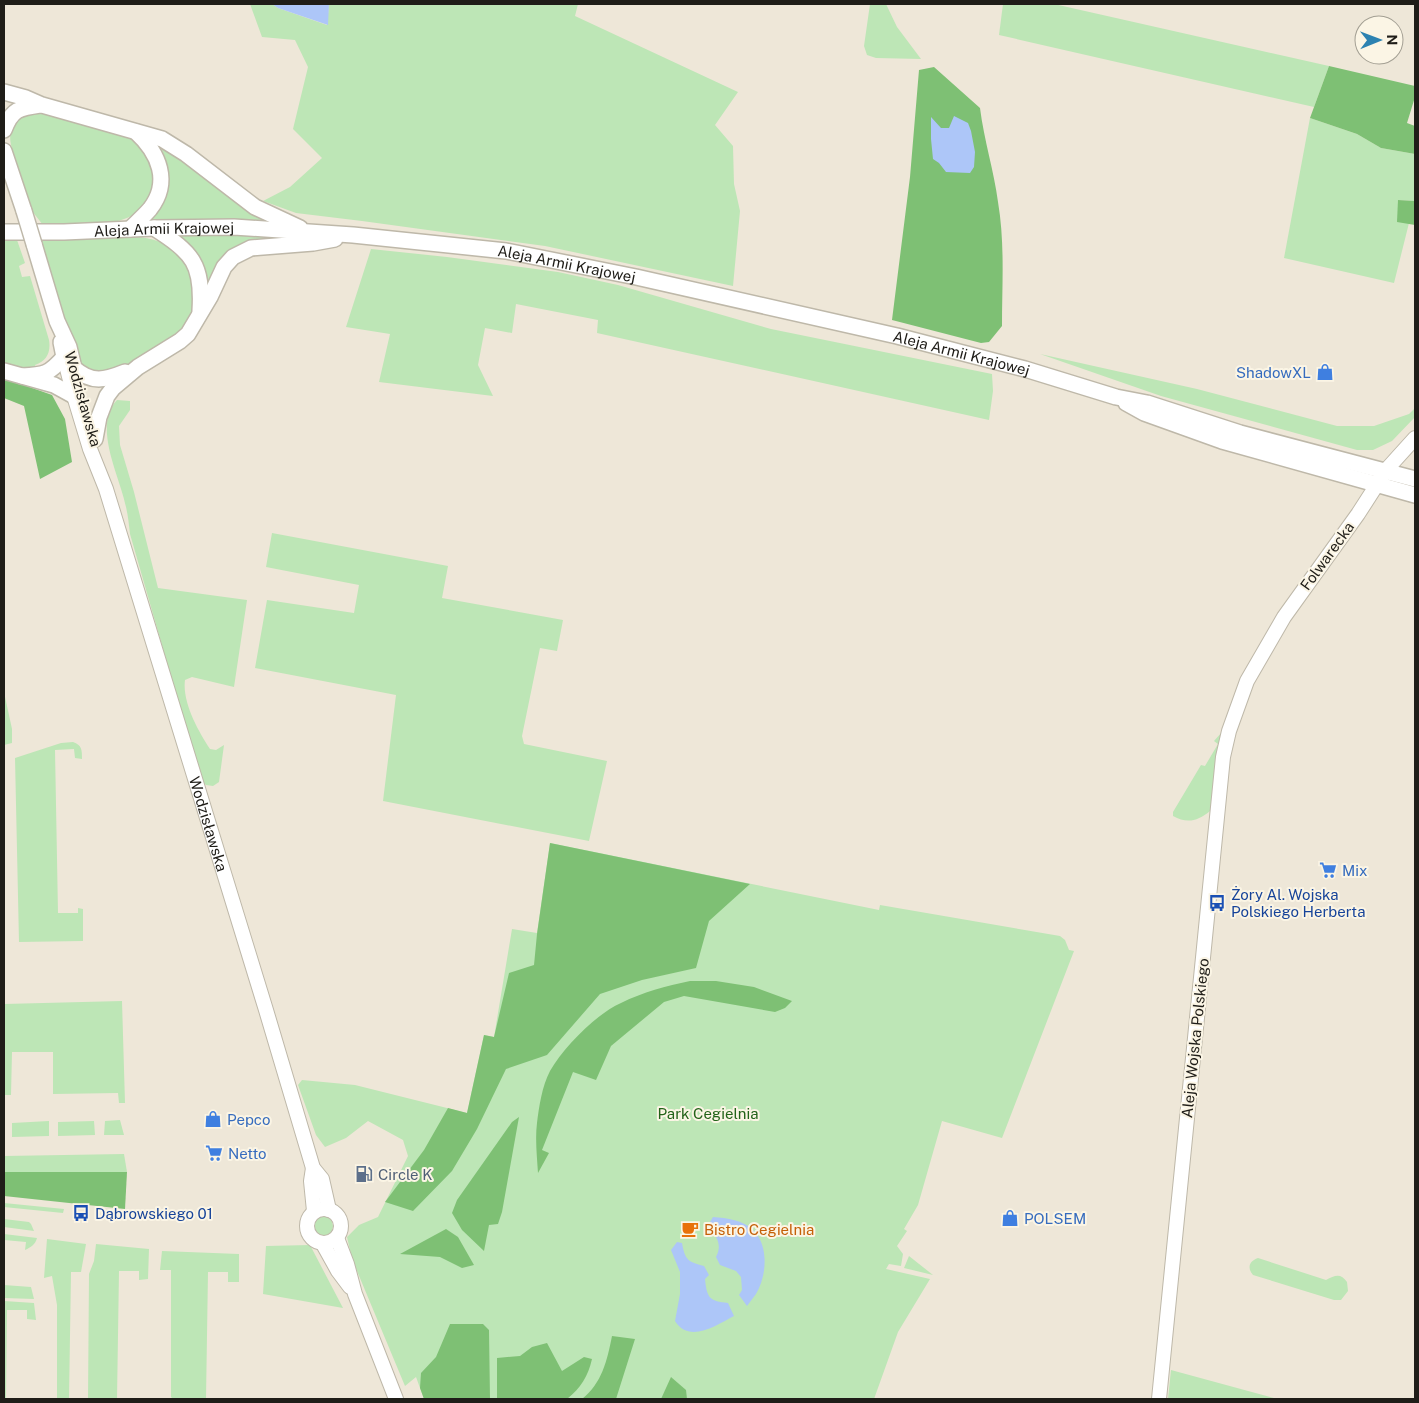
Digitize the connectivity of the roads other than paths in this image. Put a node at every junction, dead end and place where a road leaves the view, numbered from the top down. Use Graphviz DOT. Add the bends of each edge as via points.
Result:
graph roads {
  1 [pos="4,92"];
  2 [pos="42,105"];
  3 [pos="135,131"];
  4 [pos="4,132"];
  5 [pos="4,151"];
  6 [pos="12,172"];
  7 [pos="154,228"];
  8 [pos="130,229"];
  9 [pos="4,232"];
  10 [pos="305,232"];
  11 [pos="353,235"];
  12 [pos="200,312"];
  13 [pos="69,362"];
  14 [pos="138,366"];
  15 [pos="4,372"];
  16 [pos="22,376"];
  17 [pos="74,396"];
  18 [pos="1116,397"];
  19 [pos="1415,438"];
  20 [pos="95,440"];
  21 [pos="1386,471"];
  22 [pos="102,479"];
  23 [pos="1415,479"];
  24 [pos="1377,484"];
  25 [pos="1415,495"];
  26 [pos="1247,681"];
  27 [pos="313,1168"];
  28 [pos="329,1210"];
  29 [pos="314,1211"];
  30 [pos="337,1238"];
  31 [pos="323,1244"];
  32 [pos="355,1294"];
  33 [pos="396,1399"];
  34 [pos="1159,1399"];
  1 -- 2 [label="main road"];
  2 -- 3 [label="main road"];
  2 -- 4 [label="main road" via="21,108 9,118"];
  3 -- 8 [label="main road" via="146,141 158,161 162,184 150,208"];
  3 -- 10 [label="main road" via="162,139 255,208"];
  4 -- 6 [label="main road, Wodzisławska"];
  5 -- 6 [label="main road, Wodzisławska"];
  6 -- 13 [label="main road, Wodzisławska, bridge"];
  7 -- 8 [label="main road, Aleja Armii Krajowej"];
  7 -- 10 [label="main road, Aleja Armii Krajowej" via="234,227"];
  7 -- 12 [label="main road" via="182,247 195,263 201,285"];
  8 -- 9 [label="main road, Aleja Armii Krajowej"];
  10 -- 11 [label="main road, Aleja Armii Krajowej"];
  11 -- 12 [label="main road" via="314,243 251,248 239,253 224,267"];
  11 -- 18 [label="main road, Aleja Armii Krajowej" via="506,251 571,263 888,334 1025,369"];
  12 -- 14 [label="main road" via="184,338"];
  13 -- 14 [label="main road" via="84,375 97,379 109,379"];
  13 -- 16 [label="main road" via="40,375"];
  13 -- 17 [label="street, Wodzisławska"];
  13 -- 20 [label="street, Wodzisławska"];
  14 -- 20 [label="main road" via="107,396"];
  15 -- 16 [label="main road"];
  16 -- 17 [label="main road" via="54,385"];
  17 -- 22 [label="street, Wodzisławska"];
  18 -- 21 [label="main road, Aleja Armii Krajowej" via="1148,402 1240,433"];
  18 -- 24 [label="main road, Aleja Armii Krajowej" via="1144,413 1191,431"];
  19 -- 21 [label="street, Folwarecka"];
  20 -- 22 [label="street, Wodzisławska"];
  21 -- 23 [label="main road, Aleja Armii Krajowej"];
  21 -- 24 [label="street, Folwarecka"];
  22 -- 27 [label="street, Wodzisławska"];
  24 -- 25 [label="main road, Aleja Armii Krajowej"];
  24 -- 26 [label="street, Folwarecka" via="1284,617"];
  26 -- 34 [label="street, Aleja Wojska Polskiego" via="1223,757"];
  27 -- 28 [label="street, Wodzisławska" via="322,1179"];
  27 -- 29 [label="street, Wodzisławska"];
  28 -- 29 [label="street"];
  28 -- 30 [label="street" via="340,1221 341,1230"];
  29 -- 31 [label="street" via="307,1220 307,1232"];
  30 -- 31 [label="street"];
  30 -- 32 [label="street"];
  31 -- 32 [label="street"];
  32 -- 33 [label="street"];
}
